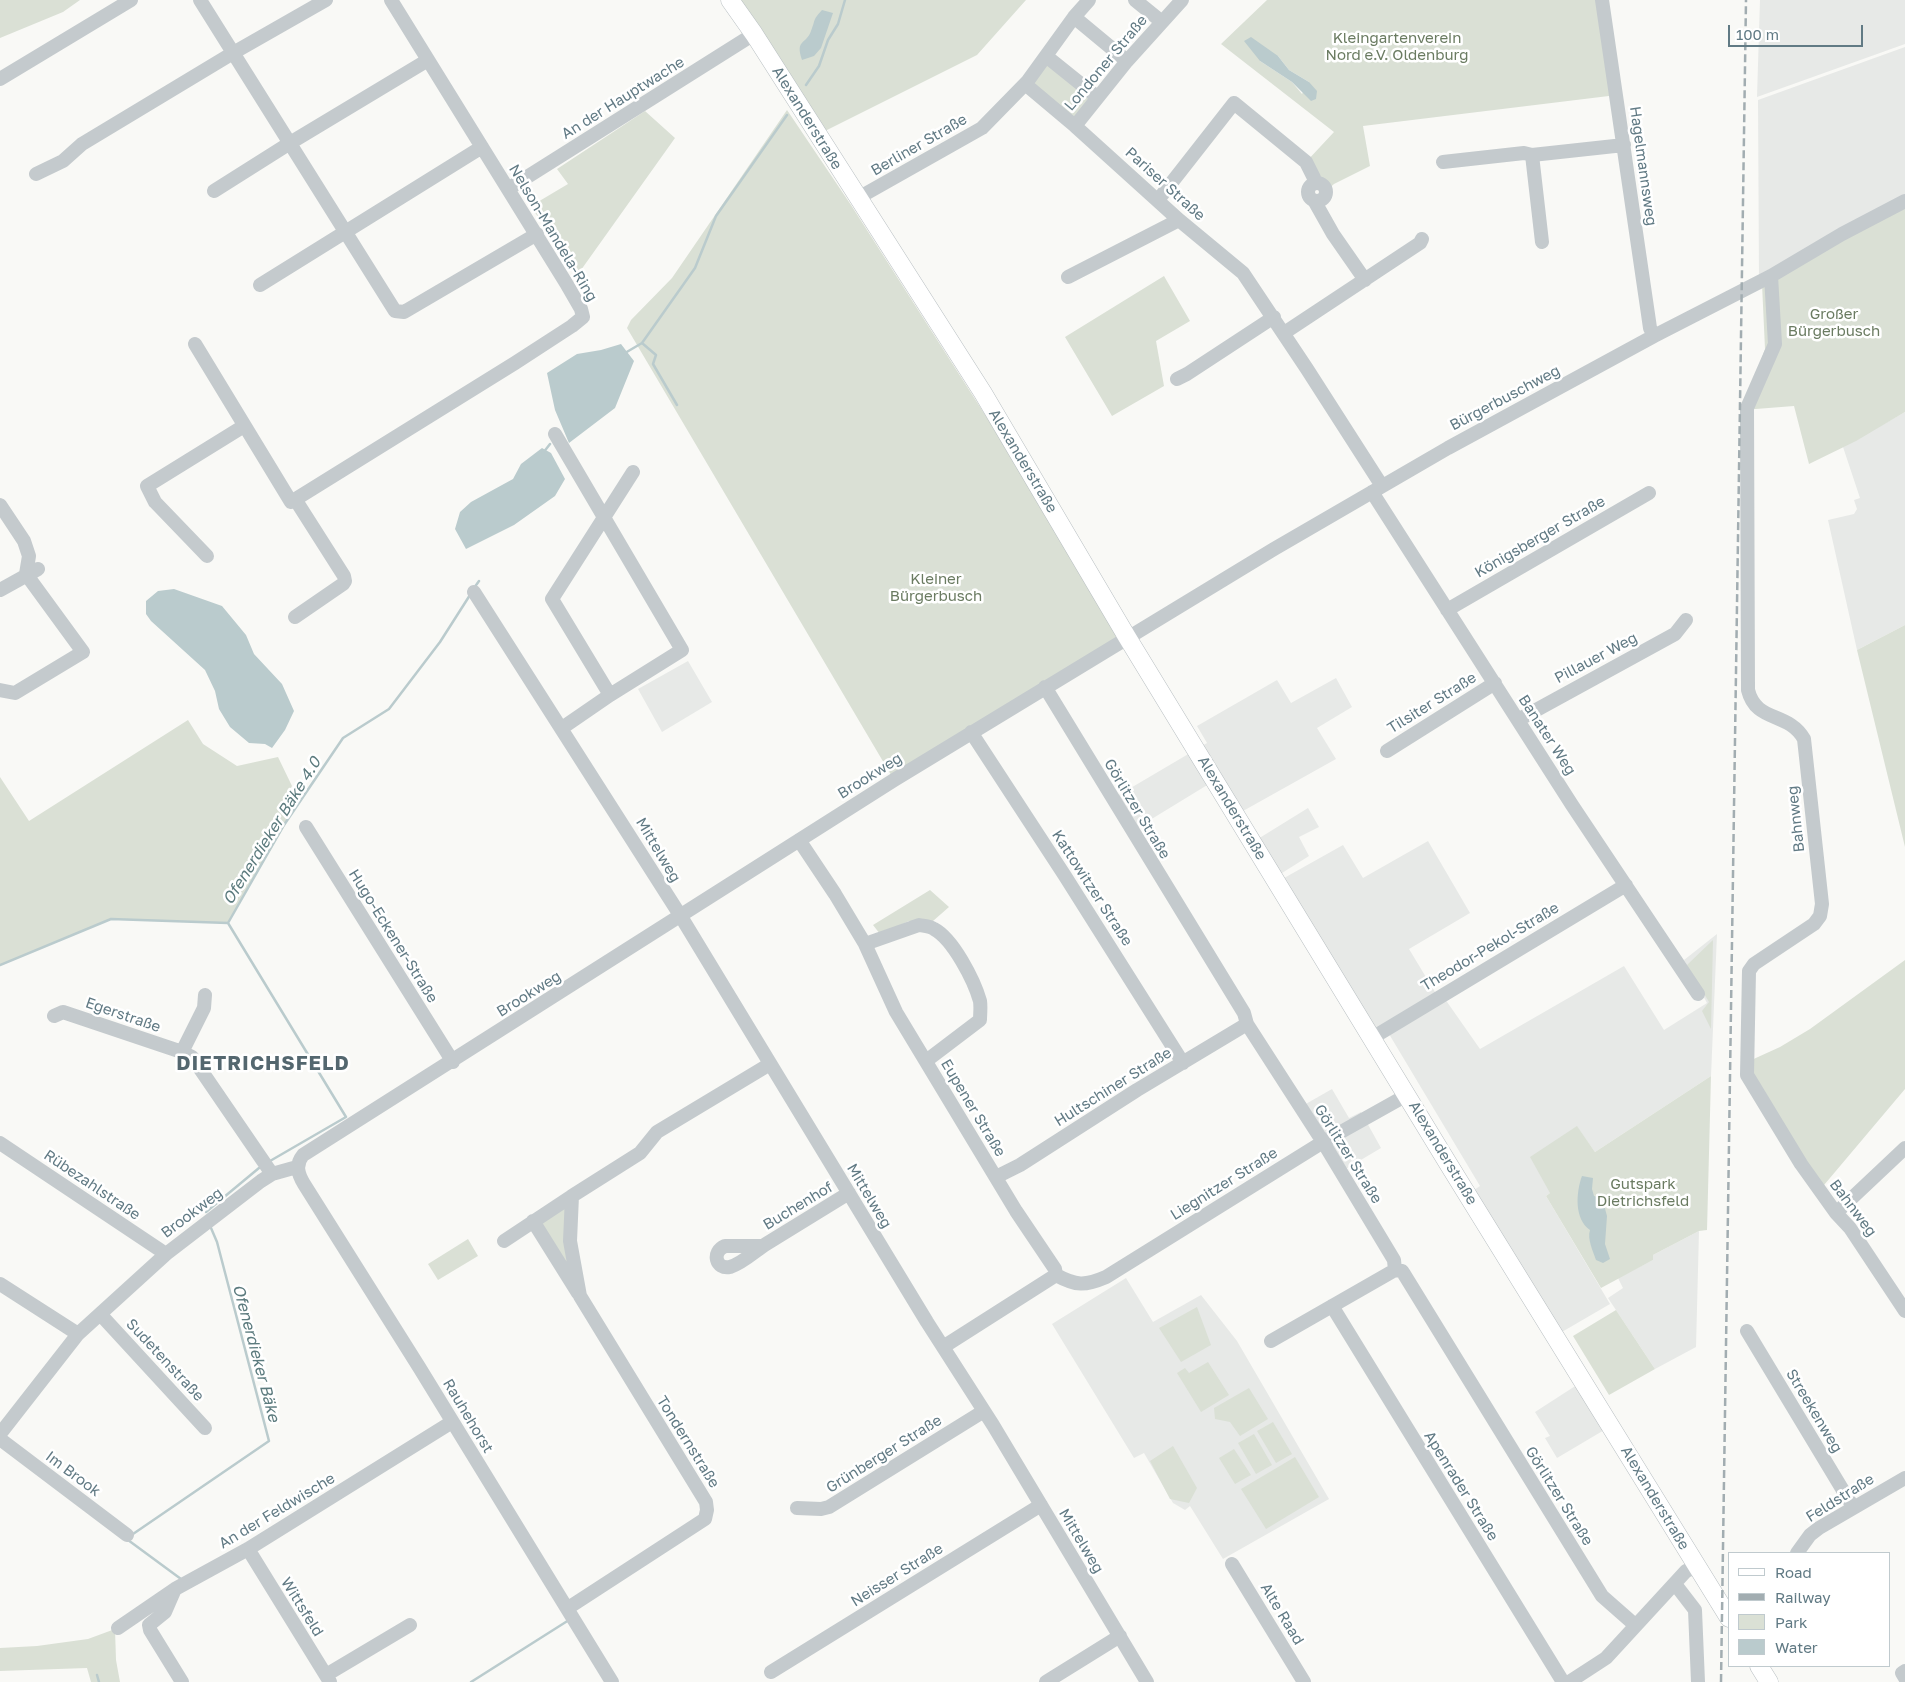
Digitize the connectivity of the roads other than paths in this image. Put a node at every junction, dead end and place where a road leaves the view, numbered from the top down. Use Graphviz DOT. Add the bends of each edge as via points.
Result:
graph roads {
  1 [pos="131,0"];
  2 [pos="200,0"];
  3 [pos="326,0"];
  4 [pos="391,0"];
  5 [pos="730,0"];
  6 [pos="1089,0"];
  7 [pos="1136,0"];
  8 [pos="1182,0"];
  9 [pos="1602,0"];
  10 [pos="1074,17"];
  11 [pos="1162,22"];
  12 [pos="754,34"];
  13 [pos="233,53"];
  14 [pos="1046,56"];
  15 [pos="428,60"];
  16 [pos="1128,61"];
  17 [pos="0,80"];
  18 [pos="1025,84"];
  19 [pos="1097,97"];
  20 [pos="1074,126"];
  21 [pos="290,143"];
  22 [pos="1624,145"];
  23 [pos="482,147"];
  24 [pos="1532,155"];
  25 [pos="1443,162"];
  26 [pos="36,174"];
  27 [pos="508,189"];
  28 [pos="214,191"];
  29 [pos="858,198"];
  30 [pos="1158,200"];
  31 [pos="1905,200"];
  32 [pos="1178,220"];
  33 [pos="345,232"];
  34 [pos="537,234"];
  35 [pos="1422,239"];
  36 [pos="1542,242"];
  37 [pos="1771,276"];
  38 [pos="1068,277"];
  39 [pos="1366,280"];
  40 [pos="260,285"];
  41 [pos="1274,317"];
  42 [pos="1284,333"];
  43 [pos="1654,336"];
  44 [pos="195,344"];
  45 [pos="1177,379"];
  46 [pos="244,426"];
  47 [pos="555,434"];
  48 [pos="634,472"];
  49 [pos="1377,489"];
  50 [pos="1649,493"];
  51 [pos="293,500"];
  52 [pos="0,505"];
  53 [pos="604,517"];
  54 [pos="207,556"];
  55 [pos="32,571"];
  56 [pos="1,587"];
  57 [pos="474,592"];
  58 [pos="1447,610"];
  59 [pos="295,616"];
  60 [pos="1686,620"];
  61 [pos="1127,637"];
  62 [pos="1495,683"];
  63 [pos="1045,687"];
  64 [pos="0,690"];
  65 [pos="610,695"];
  66 [pos="1518,720"];
  67 [pos="562,728"];
  68 [pos="971,732"];
  69 [pos="1386,751"];
  70 [pos="306,827"];
  71 [pos="799,840"];
  72 [pos="1626,885"];
  73 [pos="680,915"];
  74 [pos="865,944"];
  75 [pos="1698,994"];
  76 [pos="205,995"];
  77 [pos="54,1016"];
  78 [pos="1247,1024"];
  79 [pos="1372,1038"];
  80 [pos="182,1052"];
  81 [pos="926,1061"];
  82 [pos="452,1062"];
  83 [pos="1183,1063"];
  84 [pos="770,1064"];
  85 [pos="1407,1094"];
  86 [pos="1323,1142"];
  87 [pos="0,1143"];
  88 [pos="1905,1148"];
  89 [pos="297,1167"];
  90 [pos="272,1174"];
  91 [pos="996,1176"];
  92 [pos="849,1193"];
  93 [pos="572,1196"];
  94 [pos="1836,1213"];
  95 [pos="533,1221"];
  96 [pos="504,1241"];
  97 [pos="763,1246"];
  98 [pos="166,1254"];
  99 [pos="1395,1270"];
  100 [pos="1056,1275"];
  101 [pos="0,1284"];
  102 [pos="580,1296"];
  103 [pos="1332,1306"];
  104 [pos="1905,1311"];
  105 [pos="101,1315"];
  106 [pos="1747,1331"];
  107 [pos="78,1334"];
  108 [pos="1271,1341"];
  109 [pos="943,1347"];
  110 [pos="984,1410"];
  111 [pos="452,1422"];
  112 [pos="205,1428"];
  113 [pos="0,1434"];
  114 [pos="0,1440"];
  115 [pos="1905,1478"];
  116 [pos="1041,1506"];
  117 [pos="1853,1507"];
  118 [pos="797,1508"];
  119 [pos="127,1536"];
  120 [pos="248,1550"];
  121 [pos="1798,1552"];
  122 [pos="1232,1564"];
  123 [pos="1696,1566"];
  124 [pos="1675,1584"];
  125 [pos="175,1589"];
  126 [pos="568,1608"];
  127 [pos="1728,1616"];
  128 [pos="410,1625"];
  129 [pos="1635,1626"];
  130 [pos="118,1628"];
  131 [pos="1120,1636"];
  132 [pos="1760,1667"];
  133 [pos="1905,1671"];
  134 [pos="771,1672"];
  135 [pos="1905,1678"];
  136 [pos="328,1679"];
  137 [pos="182,1682"];
  138 [pos="612,1682"];
  139 [pos="1046,1682"];
  140 [pos="1148,1682"];
  141 [pos="1304,1682"];
  142 [pos="1563,1682"];
  143 [pos="1569,1682"];
  144 [pos="1698,1682"];
  145 [pos="1769,1682"];
  1 -- 17 [label="street"];
  2 -- 13 [label="street"];
  3 -- 13 [label="street"];
  4 -- 15 [label="street, Nelson-Mandela-Ring"];
  5 -- 12 [label="main road, Alexanderstraße"];
  6 -- 10 [label="street, Berliner Straße"];
  7 -- 11 [label="street"];
  8 -- 11 [label="street, Londoner Straße"];
  9 -- 22 [label="street, Hagelmannsweg"];
  10 -- 14 [label="street, Berliner Straße"];
  10 -- 16 [label="street"];
  11 -- 16 [label="street, Londoner Straße"];
  12 -- 27 [label="street, An der Hauptwache"];
  12 -- 29 [label="main road, Alexanderstraße"];
  13 -- 21 [label="street"];
  13 -- 26 [label="street" via="82,144 63,161"];
  14 -- 18 [label="street, Berliner Straße"];
  14 -- 19 [label="street"];
  15 -- 21 [label="street"];
  15 -- 23 [label="street, Nelson-Mandela-Ring"];
  16 -- 19 [label="street, Londoner Straße"];
  18 -- 20 [label="street, Pariser Straße"];
  18 -- 29 [label="street, Berliner Straße" via="982,128"];
  19 -- 20 [label="street, Londoner Straße"];
  20 -- 30 [label="street, Pariser Straße"];
  21 -- 28 [label="street"];
  21 -- 33 [label="street"];
  22 -- 24 [label="street"];
  22 -- 43 [label="street, Hagelmannsweg" via="1650,328"];
  23 -- 27 [label="street, Nelson-Mandela-Ring"];
  23 -- 33 [label="street"];
  24 -- 25 [label="street" via="1524,153"];
  24 -- 36 [label="street"];
  27 -- 34 [label="street, Nelson-Mandela-Ring"];
  29 -- 61 [label="main road, Alexanderstraße" via="978,386"];
  30 -- 32 [label="street, Pariser Straße"];
  30 -- 39 [label="street" via="1234,104 1306,162 1314,178 1307,193 1309,199 1315,202"];
  31 -- 37 [label="street, Bürgerbuschweg"];
  32 -- 38 [label="street"];
  32 -- 41 [label="street, Pariser Straße" via="1243,273"];
  33 -- 34 [label="street" via="396,311 404,312"];
  33 -- 40 [label="street"];
  34 -- 51 [label="street, Nelson-Mandela-Ring" via="583,316 515,363"];
  35 -- 39 [label="street" via="1420,244"];
  37 -- 43 [label="street, Bürgerbuschweg"];
  37 -- 94 [label="street, Bahnweg" via="1775,344 1747,408 1748,690 1756,707 1793,725 1804,739 1822,904 1820,916 1814,924 1754,964 1749,971 1747,1075 1801,1164"];
  39 -- 42 [label="street"];
  41 -- 42 [label="street, Pariser Straße"];
  41 -- 45 [label="street"];
  42 -- 49 [label="street, Pariser Straße"];
  43 -- 49 [label="street, Bürgerbuschweg"];
  44 -- 46 [label="street"];
  46 -- 51 [label="street"];
  46 -- 54 [label="street" via="147,486 155,502"];
  47 -- 53 [label="street"];
  48 -- 53 [label="street"];
  49 -- 58 [label="street, Banater Weg"];
  49 -- 61 [label="street, Bürgerbuschweg"];
  50 -- 58 [label="street, Königsberger Straße"];
  51 -- 59 [label="street" via="345,581"];
  52 -- 55 [label="street" via="24,541"];
  53 -- 65 [label="street" via="552,599"];
  53 -- 65 [label="street" via="682,650"];
  55 -- 56 [label="street"];
  55 -- 64 [label="street" via="83,652 15,693"];
  57 -- 67 [label="street, Mittelweg"];
  58 -- 62 [label="street, Banater Weg"];
  60 -- 66 [label="street, Pillauer Weg" via="1675,634"];
  61 -- 63 [label="street, Brookweg"];
  61 -- 79 [label="main road, Alexanderstraße"];
  62 -- 66 [label="street, Banater Weg"];
  62 -- 69 [label="street, Tilsiter Straße"];
  63 -- 68 [label="street, Brookweg"];
  63 -- 78 [label="street, Görlitzer Straße" via="1244,1013"];
  65 -- 67 [label="street"];
  66 -- 72 [label="street, Banater Weg"];
  67 -- 73 [label="street, Mittelweg"];
  68 -- 71 [label="street, Brookweg"];
  68 -- 83 [label="street, Kattowitzer Straße"];
  70 -- 82 [label="street, Hugo-Eckener-Straße"];
  71 -- 73 [label="street, Brookweg"];
  71 -- 74 [label="street, Eupener Straße"];
  72 -- 75 [label="street, Banater Weg"];
  72 -- 79 [label="street, Theodor-Pekol-Straße"];
  73 -- 82 [label="street, Brookweg"];
  73 -- 84 [label="street, Mittelweg"];
  74 -- 81 [label="street, Eupener Straße" via="896,1012"];
  74 -- 81 [label="street" via="919,925 934,928 956,950 980,1001 980,1020"];
  76 -- 80 [label="street" via="204,1008"];
  77 -- 80 [label="street, Egerstraße" via="62,1012"];
  78 -- 83 [label="street, Hultschiner Straße"];
  78 -- 86 [label="street, Görlitzer Straße"];
  79 -- 85 [label="main road, Alexanderstraße"];
  80 -- 90 [label="street, Egerstraße" via="192,1057"];
  81 -- 91 [label="street, Eupener Straße"];
  82 -- 89 [label="street, Brookweg" via="303,1155"];
  83 -- 91 [label="street, Hultschiner Straße" via="1020,1165"];
  84 -- 92 [label="street, Mittelweg"];
  84 -- 93 [label="street" via="657,1132 640,1153"];
  85 -- 86 [label="street, Liegnitzer Straße"];
  85 -- 123 [label="main road, Alexanderstraße"];
  86 -- 99 [label="street, Görlitzer Straße" via="1394,1260"];
  86 -- 100 [label="street, Liegnitzer Straße" via="1106,1277 1081,1285"];
  87 -- 98 [label="street, Rübezahlstraße"];
  88 -- 94 [label="street"];
  89 -- 90 [label="street, Brookweg"];
  89 -- 111 [label="street, Rauhehorst" via="304,1184"];
  90 -- 98 [label="street, Brookweg"];
  91 -- 100 [label="street, Eupener Straße"];
  92 -- 97 [label="street, Buchenhof"];
  92 -- 109 [label="street, Mittelweg"];
  93 -- 95 [label="street"];
  93 -- 102 [label="street, Tondernstraße" via="570,1241"];
  94 -- 104 [label="street, Bahnweg" via="1850,1228"];
  95 -- 96 [label="street"];
  95 -- 102 [label="street, Tondernstraße"];
  98 -- 105 [label="street, Brookweg" via="126,1288"];
  99 -- 103 [label="street"];
  99 -- 129 [label="street, Görlitzer Straße" via="1404,1274 1602,1596"];
  100 -- 109 [label="street"];
  101 -- 107 [label="street"];
  102 -- 126 [label="street, Tondernstraße" via="706,1502 707,1510 705,1519"];
  103 -- 108 [label="street"];
  103 -- 142 [label="street, Apenrader Straße"];
  105 -- 107 [label="street, Brookweg"];
  105 -- 112 [label="street, Sudetenstraße"];
  106 -- 117 [label="street, Streekenweg"];
  107 -- 113 [label="street, Brookweg"];
  109 -- 110 [label="street, Mittelweg"];
  110 -- 116 [label="street, Mittelweg"];
  110 -- 118 [label="street, Grünberger Straße" via="830,1506"];
  111 -- 120 [label="street, An der Feldwische"];
  111 -- 126 [label="street, Rauhehorst"];
  114 -- 119 [label="street, Im Brook"];
  115 -- 117 [label="street, Feldstraße"];
  116 -- 131 [label="street, Mittelweg"];
  116 -- 134 [label="street, Neisser Straße"];
  117 -- 121 [label="street, Feldstraße" via="1810,1535"];
  120 -- 125 [label="street, An der Feldwische"];
  120 -- 136 [label="street, Wittsfeld"];
  122 -- 141 [label="street, Alte Raad"];
  123 -- 124 [label="street" via="1686,1571"];
  123 -- 127 [label="main road, Alexanderstraße"];
  124 -- 129 [label="street"];
  124 -- 144 [label="street" via="1695,1610"];
  125 -- 130 [label="street, An der Feldwische"];
  125 -- 137 [label="street" via="165,1612 149,1624"];
  126 -- 138 [label="street, Rauhehorst"];
  128 -- 136 [label="street"];
  129 -- 143 [label="street" via="1606,1658"];
  131 -- 139 [label="street"];
  131 -- 140 [label="street, Mittelweg"];
  132 -- 145 [label="main road"];
  133 -- 135 [label="street" via="1902,1673"];
}
